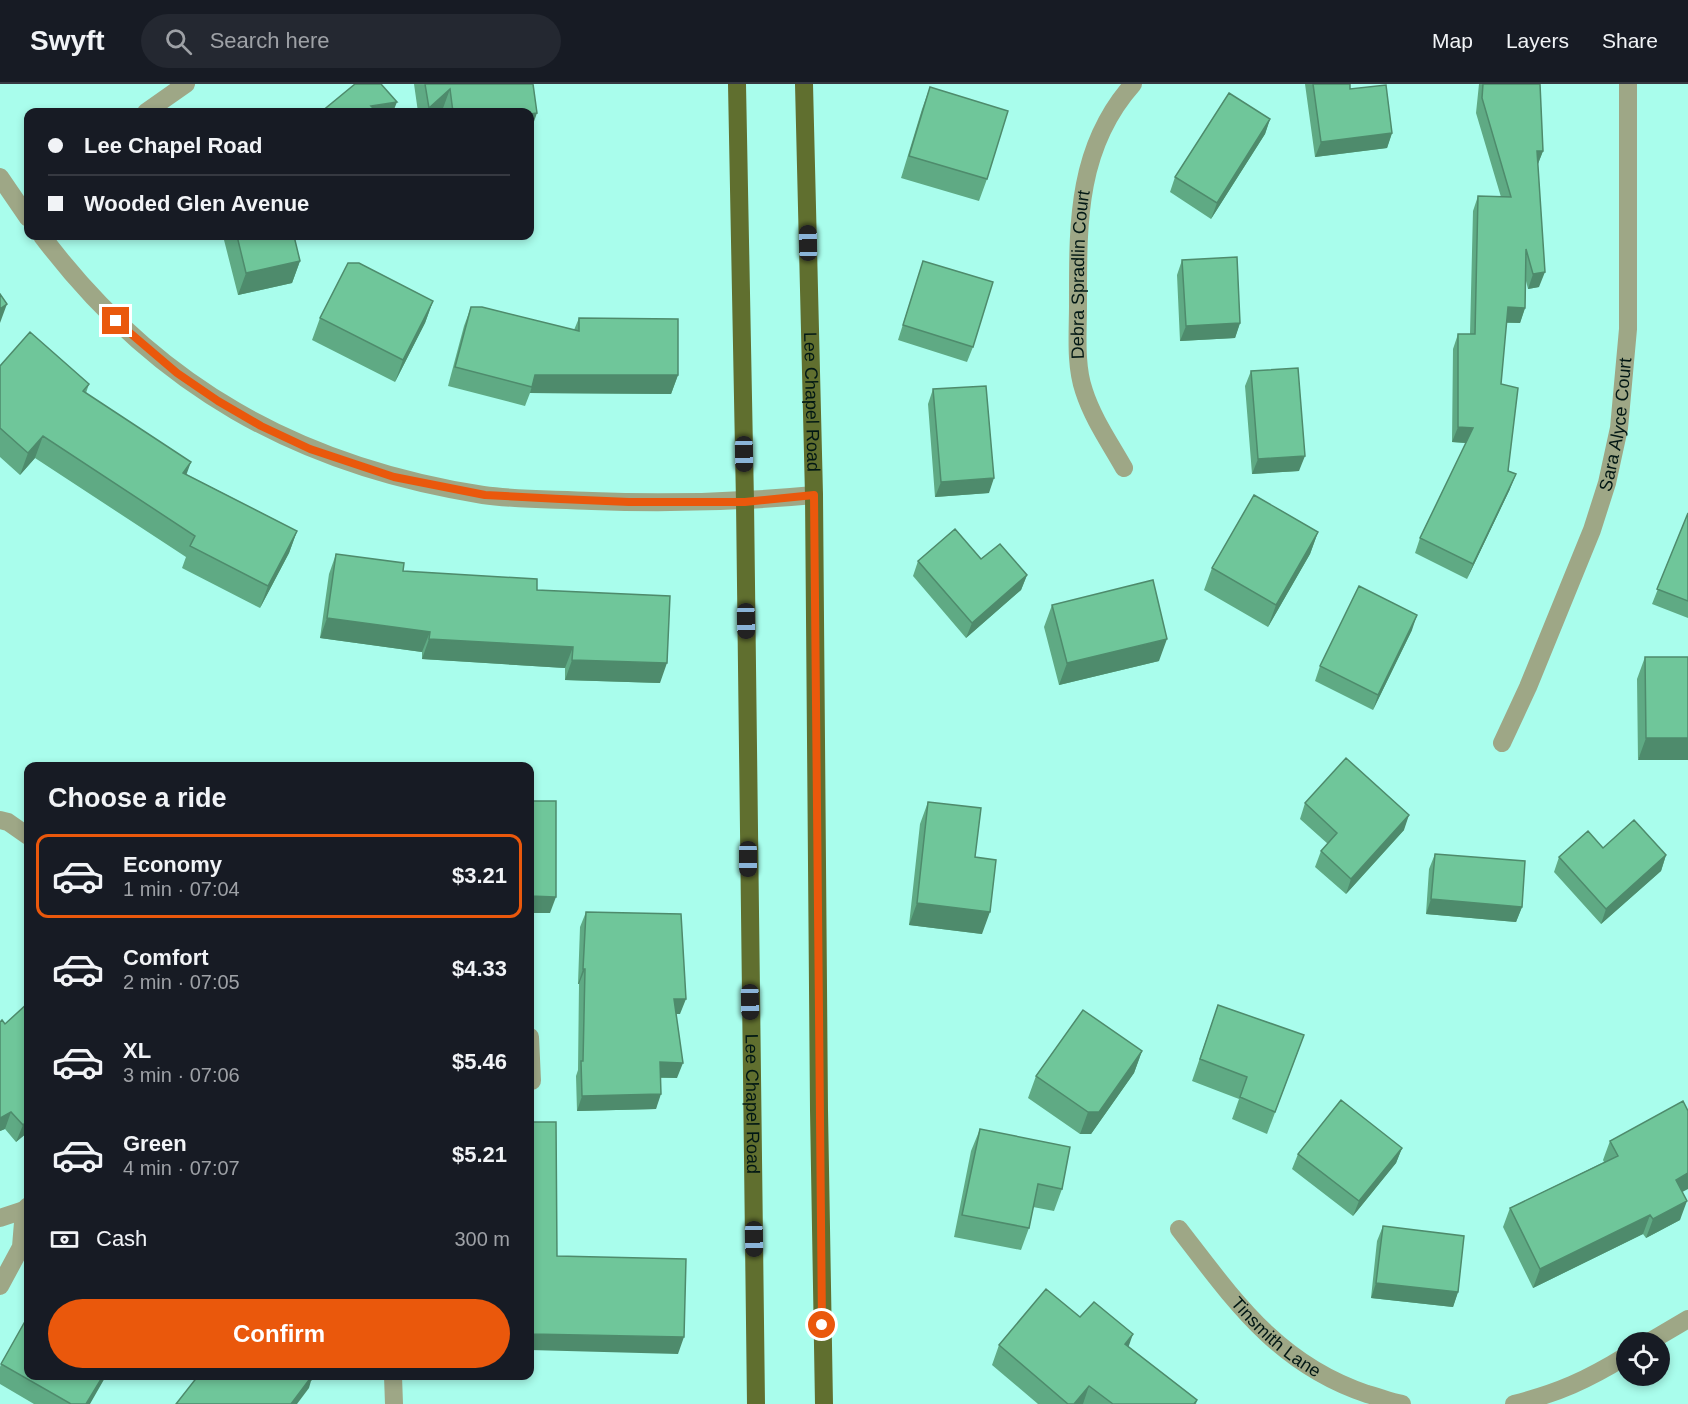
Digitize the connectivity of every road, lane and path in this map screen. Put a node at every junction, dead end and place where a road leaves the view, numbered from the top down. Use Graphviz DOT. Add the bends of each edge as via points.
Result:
graph roads {
  1 [pos="186,84"];
  2 [pos="737,84"];
  3 [pos="804,84"];
  4 [pos="1132,84"];
  5 [pos="1628,84"];
  6 [pos="152,108"];
  7 [pos="0,177"];
  8 [pos="23,198"];
  9 [pos="45,240"];
  10 [pos="1124,468"];
  11 [pos="814,495"];
  12 [pos="745,502"];
  13 [pos="1502,743"];
  14 [pos="0,820"];
  15 [pos="24,833"];
  16 [pos="24,1209"];
  17 [pos="0,1218"];
  18 [pos="24,1223"];
  19 [pos="1179,1229"];
  20 [pos="0,1286"];
  21 [pos="1688,1319"];
  22 [pos="1666,1332"];
  23 [pos="1616,1362"];
  24 [pos="393,1380"];
  25 [pos="394,1404"];
  26 [pos="756,1404"];
  27 [pos="824,1404"];
  28 [pos="1402,1404"];
  29 [pos="1514,1404"];
  1 -- 6 [label="street"];
  2 -- 12 [label="main road, Lee Chapel Road"];
  3 -- 11 [label="main road, Lee Chapel Road"];
  4 -- 10 [label="street, Debra Spradlin Court" via="1099,137 1085,177 1078,225 1078,353 1083,389"];
  5 -- 13 [label="street, Sara Alyce Court" via="1628,329 1618,428 1592,530"];
  7 -- 8 [label="street"];
  9 -- 12 [label="street" via="116,321 177,373 261,426 310,449 394,477 485,495 629,502"];
  11 -- 12 [label="street"];
  11 -- 27 [label="main road, Lee Chapel Road"];
  12 -- 26 [label="main road, Lee Chapel Road"];
  14 -- 15 [label="street"];
  16 -- 17 [label="street"];
  18 -- 20 [label="street" via="21,1246"];
  19 -- 28 [label="street, Tinsmith Lane" via="1238,1306 1282,1348 1349,1388"];
  21 -- 22 [label="street"];
  23 -- 29 [label="street" via="1570,1388"];
  24 -- 25 [label="street"];
}
